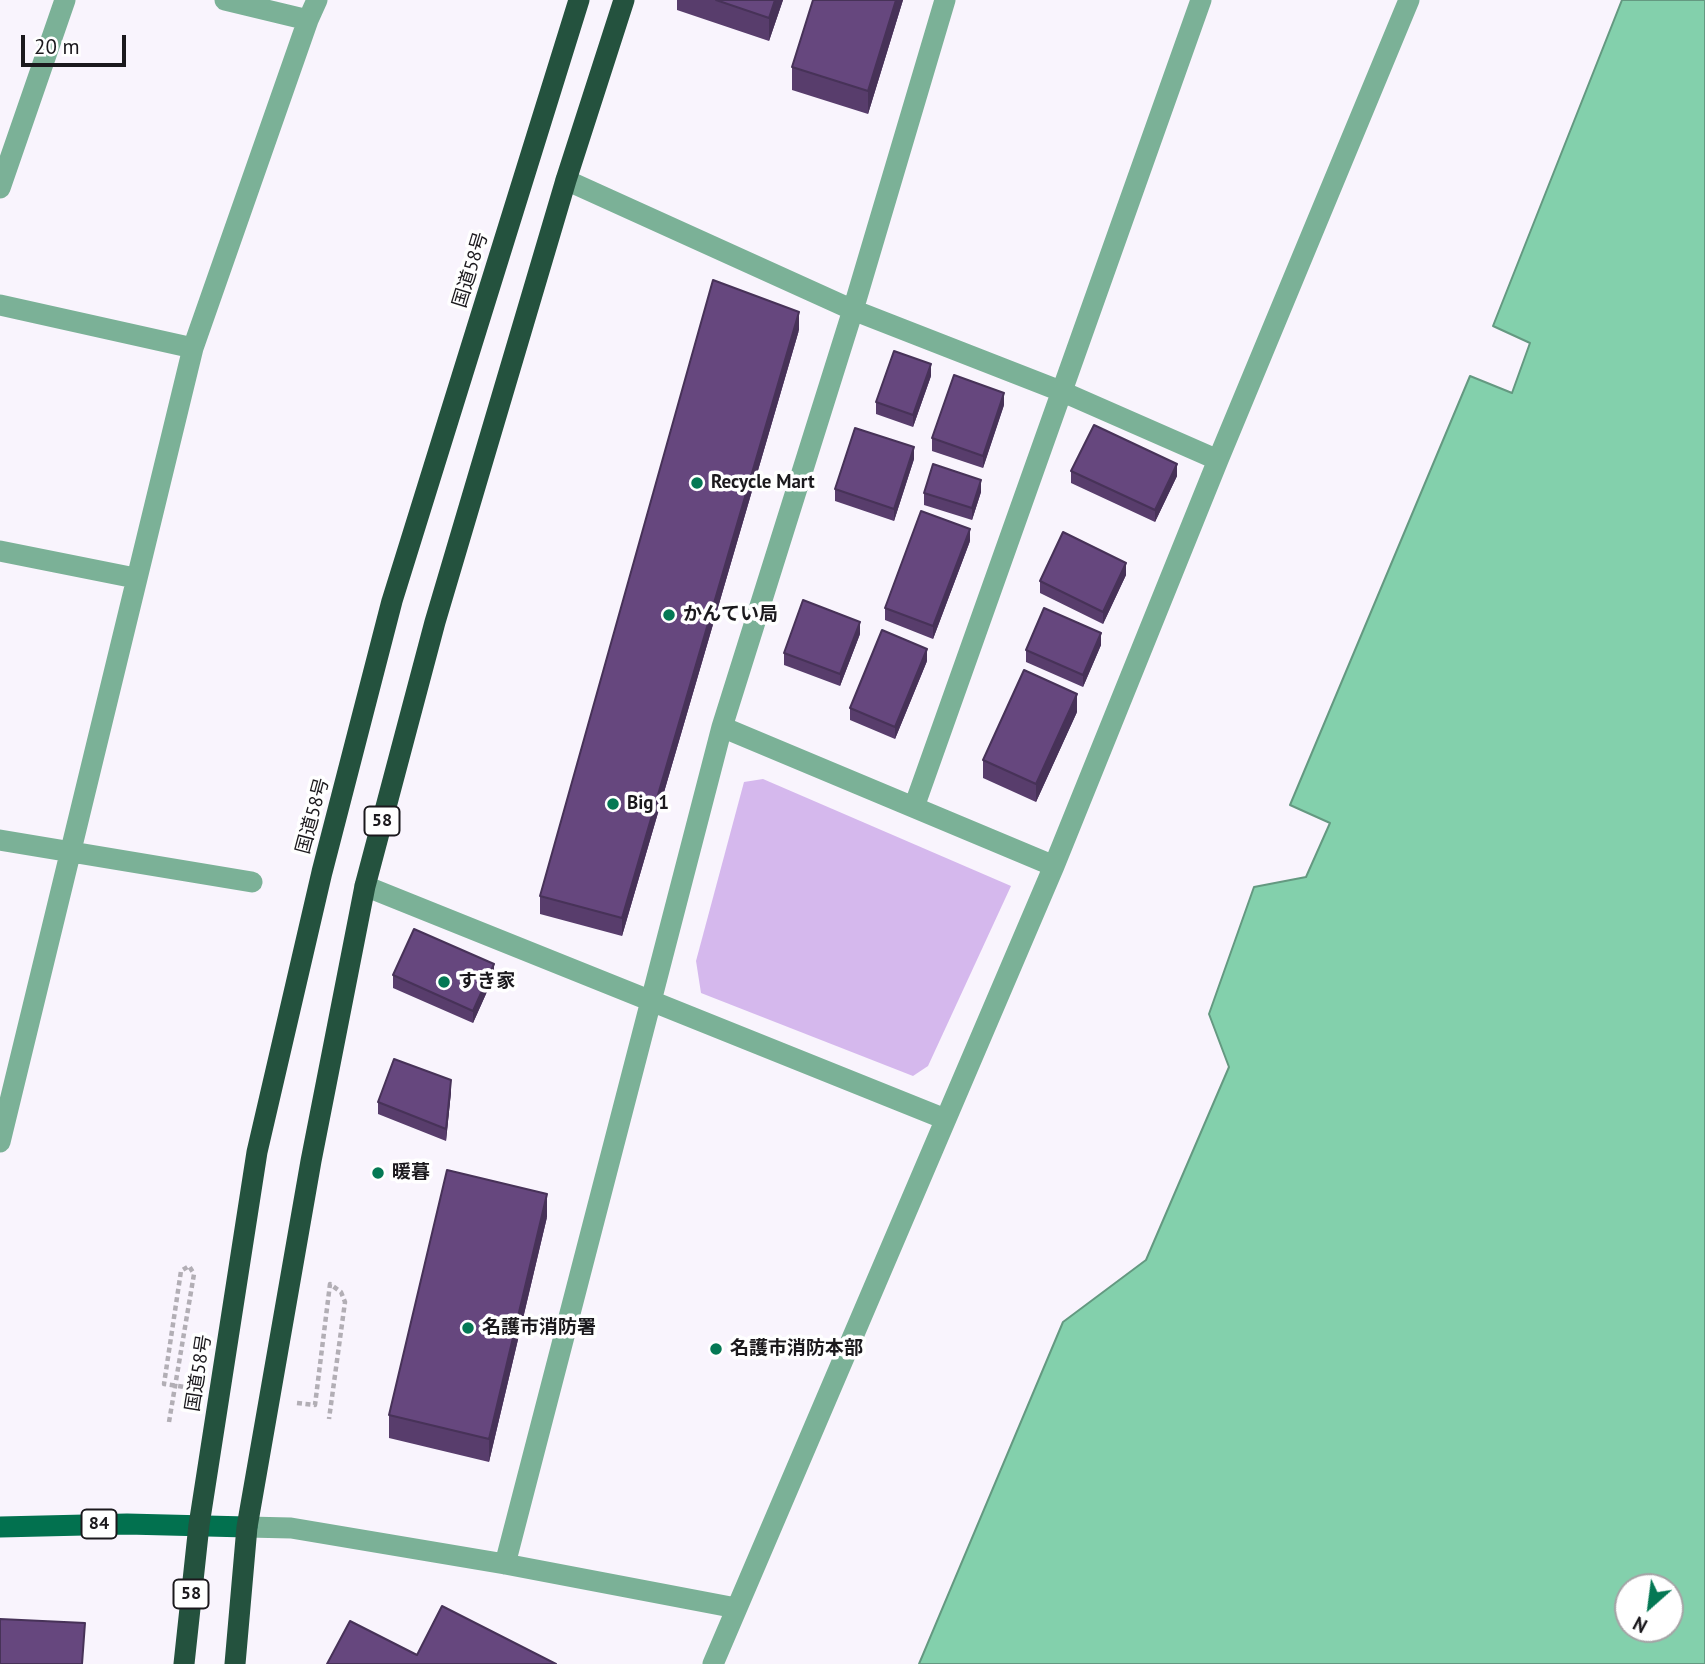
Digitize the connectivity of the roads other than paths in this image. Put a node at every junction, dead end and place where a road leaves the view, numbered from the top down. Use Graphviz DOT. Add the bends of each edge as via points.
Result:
graph roads {
  1 [pos="65,0"];
  2 [pos="225,0"];
  3 [pos="317,0"];
  4 [pos="579,0"];
  5 [pos="624,0"];
  6 [pos="945,0"];
  7 [pos="1202,0"];
  8 [pos="1409,0"];
  9 [pos="308,20"];
  10 [pos="566,180"];
  11 [pos="0,188"];
  12 [pos="0,305"];
  13 [pos="853,310"];
  14 [pos="192,348"];
  15 [pos="1063,392"];
  16 [pos="1218,460"];
  17 [pos="0,551"];
  18 [pos="135,578"];
  19 [pos="722,727"];
  20 [pos="914,807"];
  21 [pos="0,840"];
  22 [pos="71,850"];
  23 [pos="1054,866"];
  24 [pos="252,882"];
  25 [pos="365,886"];
  26 [pos="652,1002"];
  27 [pos="945,1119"];
  28 [pos="0,1142"];
  29 [pos="198,1525"];
  30 [pos="0,1527"];
  31 [pos="247,1527"];
  32 [pos="505,1564"];
  33 [pos="736,1608"];
  34 [pos="184,1664"];
  35 [pos="235,1664"];
  36 [pos="713,1664"];
  1 -- 11 [label="street"];
  2 -- 9 [label="street"];
  3 -- 9 [label="street"];
  4 -- 29 [label="highway, 国道58号 / 58" via="392,601 321,872 257,1152"];
  5 -- 10 [label="highway, 58"];
  6 -- 13 [label="street"];
  7 -- 15 [label="street"];
  8 -- 16 [label="street"];
  9 -- 14 [label="street"];
  10 -- 13 [label="street"];
  10 -- 25 [label="highway, 58" via="435,622"];
  12 -- 14 [label="street"];
  13 -- 15 [label="street"];
  13 -- 19 [label="street"];
  14 -- 18 [label="street"];
  15 -- 16 [label="street"];
  15 -- 20 [label="street"];
  16 -- 23 [label="street"];
  17 -- 18 [label="street"];
  18 -- 22 [label="street"];
  19 -- 20 [label="street"];
  19 -- 26 [label="street"];
  20 -- 23 [label="street"];
  21 -- 22 [label="street"];
  22 -- 24 [label="street"];
  22 -- 28 [label="street"];
  23 -- 27 [label="street"];
  25 -- 26 [label="street"];
  25 -- 31 [label="highway, 58"];
  26 -- 27 [label="street"];
  26 -- 32 [label="street"];
  27 -- 33 [label="street"];
  29 -- 30 [label="main road, 84"];
  29 -- 31 [label="main road, 84"];
  29 -- 34 [label="highway, 国道58号 / 58"];
  31 -- 32 [label="street" via="291,1528"];
  31 -- 35 [label="highway, 58"];
  32 -- 33 [label="street"];
  33 -- 36 [label="street"];
}
